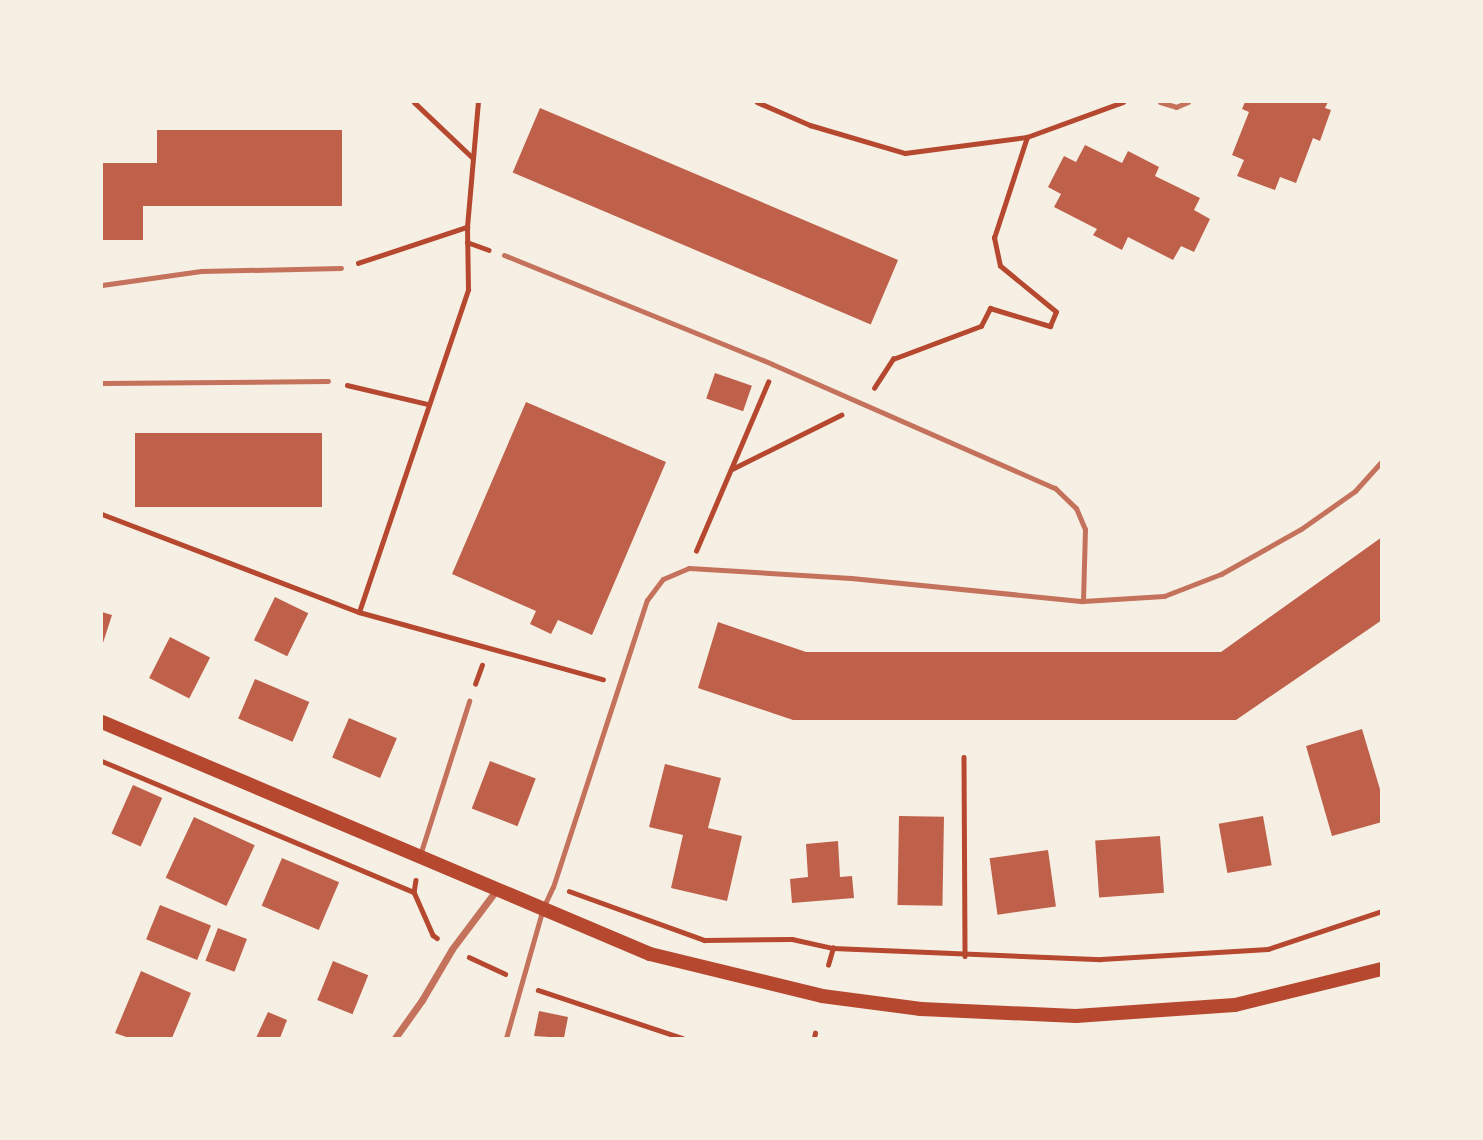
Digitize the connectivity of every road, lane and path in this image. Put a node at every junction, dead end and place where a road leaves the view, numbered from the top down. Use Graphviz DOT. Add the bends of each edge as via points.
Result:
graph roads {
  1 [pos="414,102"];
  2 [pos="478,102"];
  3 [pos="757,102"];
  4 [pos="1123,102"];
  5 [pos="1160,102"];
  6 [pos="1188,102"];
  7 [pos="1027,137"];
  8 [pos="473,158"];
  9 [pos="467,227"];
  10 [pos="504,255"];
  11 [pos="341,268"];
  12 [pos="102,285"];
  13 [pos="772,364"];
  14 [pos="328,381"];
  15 [pos="102,383"];
  16 [pos="428,404"];
  17 [pos="863,404"];
  18 [pos="1381,461"];
  19 [pos="732,469"];
  20 [pos="102,514"];
  21 [pos="688,568"];
  22 [pos="1083,601"];
  23 [pos="359,612"];
  24 [pos="598,689"];
  25 [pos="469,701"];
  26 [pos="102,722"];
  27 [pos="964,757"];
  28 [pos="102,761"];
  29 [pos="420,855"];
  30 [pos="553,887"];
  31 [pos="497,888"];
  32 [pos="414,892"];
  33 [pos="543,908"];
  34 [pos="1381,911"];
  35 [pos="833,948"];
  36 [pos="965,956"];
  37 [pos="828,965"];
  38 [pos="1381,969"];
  39 [pos="395,1038"];
  40 [pos="506,1038"];
  1 -- 8 [label="path"];
  2 -- 8 [label="path"];
  3 -- 7 [label="path" via="810,125 905,153"];
  4 -- 7 [label="path"];
  5 -- 6 [label="lane" via="1176,107"];
  7 -- 17 [label="path" via="994,238 1000,266 1056,312 1050,326 989,308 981,326 893,359"];
  8 -- 9 [label="path"];
  9 -- 11 [label="path"];
  9 -- 16 [label="path" via="468,290"];
  10 -- 13 [label="lane"];
  11 -- 12 [label="lane" via="201,271"];
  13 -- 17 [label="lane"];
  13 -- 19 [label="path"];
  14 -- 15 [label="lane"];
  14 -- 16 [label="path"];
  16 -- 23 [label="path"];
  17 -- 19 [label="path"];
  17 -- 22 [label="lane" via="1055,488 1076,508 1085,529"];
  18 -- 22 [label="lane" via="1355,491 1312,522 1221,574 1164,596"];
  19 -- 21 [label="path"];
  20 -- 23 [label="path"];
  21 -- 22 [label="lane" via="851,578"];
  21 -- 30 [label="lane" via="663,579 647,600"];
  23 -- 24 [label="path" via="603,678"];
  25 -- 29 [label="lane"];
  26 -- 29 [label="main road"];
  27 -- 36 [label="path"];
  28 -- 32 [label="path"];
  29 -- 31 [label="main road"];
  30 -- 33 [label="lane"];
  30 -- 35 [label="path" via="704,940 792,939"];
  31 -- 33 [label="main road"];
  31 -- 39 [label="street"];
  33 -- 38 [label="main road" via="650,954 822,996 921,1009 1076,1016 1169,1010 1260,1000"];
  33 -- 40 [label="lane"];
  34 -- 36 [label="path" via="1268,948 1101,960"];
  35 -- 36 [label="path"];
  35 -- 37 [label="path"];
}
